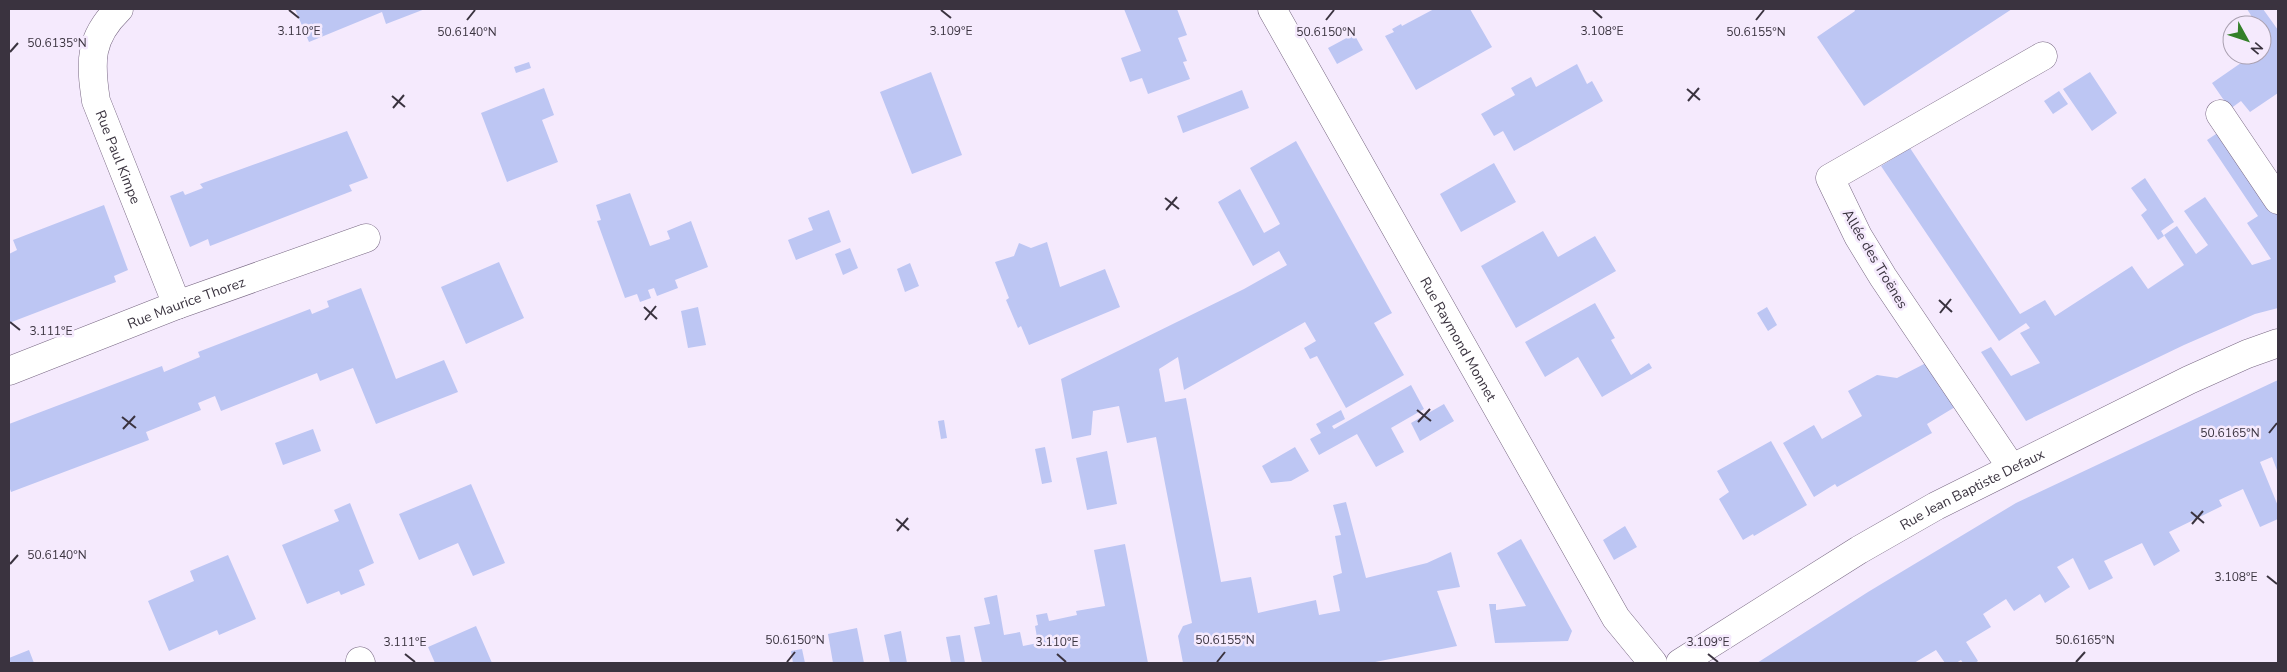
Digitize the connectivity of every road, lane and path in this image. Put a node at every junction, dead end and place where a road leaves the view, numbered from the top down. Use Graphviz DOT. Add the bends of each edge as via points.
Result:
graph roads {
  1 [pos="119,9"];
  2 [pos="1272,9"];
  3 [pos="2043,56"];
  4 [pos="2220,114"];
  5 [pos="2278,200"];
  6 [pos="366,238"];
  7 [pos="177,305"];
  8 [pos="2278,342"];
  9 [pos="9,371"];
  10 [pos="2011,467"];
  11 [pos="1652,663"];
  12 [pos="1680,663"];
  1 -- 7 [label="street, Rue Paul Kimpe" via="107,20 96,43 91,69 96,101"];
  2 -- 11 [label="street, Rue Raymond Monnet" via="1616,618"];
  3 -- 10 [label="street, Allée des Troënes" via="1830,178 1858,236 1883,277"];
  4 -- 5 [label="street"];
  6 -- 7 [label="street, Rue Maurice Thorez"];
  7 -- 9 [label="street, Rue Maurice Thorez"];
  8 -- 10 [label="street, Rue Jean Baptiste Defaux" via="2189,380"];
  10 -- 12 [label="street, Rue Jean Baptiste Defaux" via="1859,550"];
}
